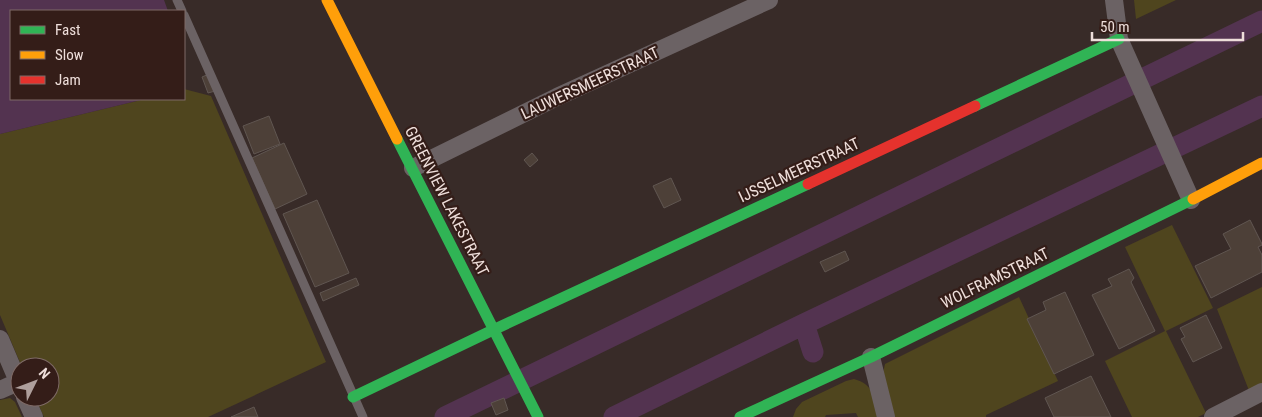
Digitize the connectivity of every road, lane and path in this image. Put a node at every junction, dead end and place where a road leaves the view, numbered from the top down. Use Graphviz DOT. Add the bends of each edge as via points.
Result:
graph roads {
  1 [pos="328,0"];
  2 [pos="769,0"];
  3 [pos="1114,0"];
  4 [pos="185,17"];
  5 [pos="1119,39"];
  6 [pos="1262,163"];
  7 [pos="412,168"];
  8 [pos="1187,192"];
  9 [pos="493,330"];
  10 [pos="0,339"];
  11 [pos="871,357"];
  12 [pos="10,362"];
  13 [pos="1262,392"];
  14 [pos="353,397"];
  15 [pos="773,410"];
  16 [pos="363,417"];
  17 [pos="538,417"];
  18 [pos="740,417"];
  19 [pos="886,417"];
  20 [pos="1213,417"];
  1 -- 7 [label="street, GREENVIEW LAKESTRAAT"];
  2 -- 7 [label="street, LAUWERSMEERSTRAAT" via="557,97"];
  3 -- 5 [label="street"];
  4 -- 14 [label="lane"];
  5 -- 8 [label="street"];
  5 -- 9 [label="street, IJSSELMEERSTRAAT"];
  6 -- 8 [label="street, WOLFRAMSTRAAT"];
  7 -- 9 [label="street, GREENVIEW LAKESTRAAT"];
  8 -- 11 [label="street, WOLFRAMSTRAAT"];
  9 -- 14 [label="street, IJSSELMEERSTRAAT"];
  9 -- 17 [label="street, GREENVIEW LAKESTRAAT"];
  10 -- 12 [label="street"];
  11 -- 15 [label="street, WOLFRAMSTRAAT"];
  11 -- 19 [label="street"];
  13 -- 20 [label="street"];
  14 -- 16 [label="lane"];
  15 -- 18 [label="street, WOLFRAMSTRAAT"];
}
